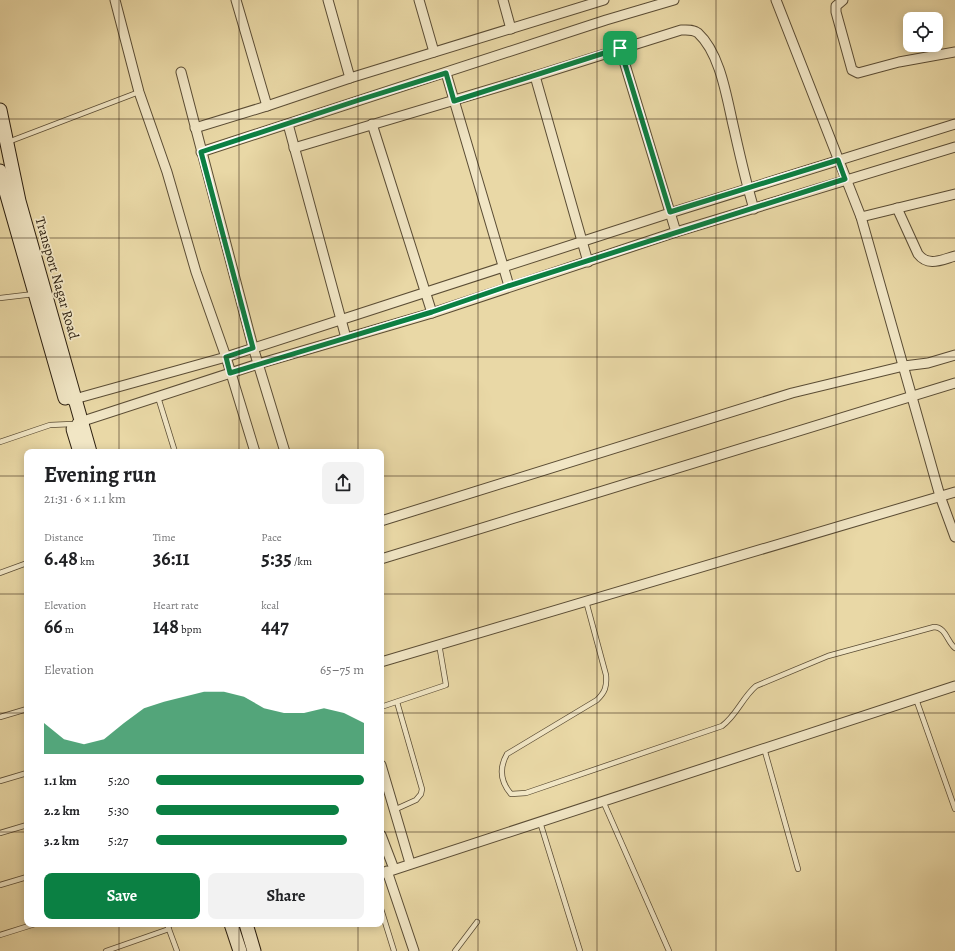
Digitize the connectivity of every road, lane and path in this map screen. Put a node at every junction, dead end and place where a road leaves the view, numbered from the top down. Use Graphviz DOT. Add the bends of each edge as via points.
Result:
graph roads {
  1 [pos="115,0"];
  2 [pos="236,0"];
  3 [pos="328,0"];
  4 [pos="419,0"];
  5 [pos="503,0"];
  6 [pos="602,0"];
  7 [pos="674,0"];
  8 [pos="776,0"];
  9 [pos="842,0"];
  10 [pos="511,29"];
  11 [pos="620,48"];
  12 [pos="434,52"];
  13 [pos="955,52"];
  14 [pos="181,72"];
  15 [pos="446,73"];
  16 [pos="535,76"];
  17 [pos="350,78"];
  18 [pos="139,92"];
  19 [pos="454,101"];
  20 [pos="267,106"];
  21 [pos="0,110"];
  22 [pos="288,124"];
  23 [pos="372,124"];
  24 [pos="955,124"];
  25 [pos="195,128"];
  26 [pos="6,142"];
  27 [pos="955,147"];
  28 [pos="294,148"];
  29 [pos="201,152"];
  30 [pos="838,160"];
  31 [pos="0,171"];
  32 [pos="845,179"];
  33 [pos="748,188"];
  34 [pos="955,194"];
  35 [pos="897,208"];
  36 [pos="754,209"];
  37 [pos="670,212"];
  38 [pos="861,217"];
  39 [pos="676,232"];
  40 [pos="583,242"];
  41 [pos="955,256"];
  42 [pos="588,262"];
  43 [pos="503,268"];
  44 [pos="508,286"];
  45 [pos="425,291"];
  46 [pos="35,294"];
  47 [pos="0,297"];
  48 [pos="432,312"];
  49 [pos="342,320"];
  50 [pos="346,338"];
  51 [pos="253,348"];
  52 [pos="955,355"];
  53 [pos="226,357"];
  54 [pos="258,364"];
  55 [pos="904,366"];
  56 [pos="230,373"];
  57 [pos="955,382"];
  58 [pos="912,396"];
  59 [pos="158,397"];
  60 [pos="70,400"];
  61 [pos="76,423"];
  62 [pos="0,442"];
  63 [pos="80,449"];
  64 [pos="89,449"];
  65 [pos="174,449"];
  66 [pos="254,449"];
  67 [pos="284,449"];
  68 [pos="955,492"];
  69 [pos="940,496"];
  70 [pos="384,520"];
  71 [pos="955,537"];
  72 [pos="384,557"];
  73 [pos="24,564"];
  74 [pos="0,573"];
  75 [pos="586,601"];
  76 [pos="439,644"];
  77 [pos="955,648"];
  78 [pos="384,661"];
  79 [pos="955,686"];
  80 [pos="916,699"];
  81 [pos="397,702"];
  82 [pos="384,706"];
  83 [pos="24,710"];
  84 [pos="0,717"];
  85 [pos="764,748"];
  86 [pos="24,774"];
  87 [pos="384,775"];
  88 [pos="0,781"];
  89 [pos="603,801"];
  90 [pos="955,809"];
  91 [pos="394,810"];
  92 [pos="540,822"];
  93 [pos="24,826"];
  94 [pos="0,833"];
  95 [pos="384,850"];
  96 [pos="410,863"];
  97 [pos="798,869"];
  98 [pos="388,871"];
  99 [pos="24,878"];
  100 [pos="0,885"];
  101 [pos="384,919"];
  102 [pos="477,922"];
  103 [pos="25,927"];
  104 [pos="166,927"];
  105 [pos="168,927"];
  106 [pos="232,927"];
  107 [pos="247,927"];
  108 [pos="0,935"];
  109 [pos="107,951"];
  110 [pos="177,951"];
  111 [pos="240,951"];
  112 [pos="254,951"];
  113 [pos="394,951"];
  114 [pos="414,951"];
  115 [pos="455,951"];
  116 [pos="580,951"];
  117 [pos="669,951"];
  1 -- 18 [label="street"];
  2 -- 20 [label="street"];
  3 -- 17 [label="street"];
  4 -- 12 [label="street"];
  5 -- 10 [label="street"];
  6 -- 10 [label="street"];
  7 -- 15 [label="street"];
  8 -- 30 [label="street"];
  9 -- 13 [label="street" via="836,6 836,12 852,70 855,72"];
  10 -- 12 [label="street"];
  11 -- 16 [label="street"];
  11 -- 33 [label="street" via="680,30 696,32 704,40 715,57 724,86"];
  11 -- 37 [label="street"];
  12 -- 17 [label="street"];
  14 -- 25 [label="street"];
  15 -- 19 [label="street"];
  15 -- 22 [label="street"];
  16 -- 19 [label="street"];
  16 -- 40 [label="street"];
  17 -- 20 [label="street"];
  18 -- 26 [label="lane"];
  18 -- 53 [label="street"];
  19 -- 23 [label="street"];
  19 -- 43 [label="street"];
  20 -- 25 [label="street"];
  21 -- 26 [label="main road, Transport Nagar Road"];
  22 -- 28 [label="street"];
  22 -- 29 [label="street"];
  23 -- 28 [label="street"];
  23 -- 45 [label="street"];
  24 -- 30 [label="street"];
  25 -- 29 [label="street"];
  26 -- 60 [label="main road, Transport Nagar Road"];
  27 -- 32 [label="street"];
  28 -- 49 [label="street"];
  29 -- 51 [label="street"];
  30 -- 32 [label="street"];
  30 -- 33 [label="street"];
  31 -- 46 [label="main road, Transport Nagar Road"];
  32 -- 36 [label="street"];
  32 -- 38 [label="street"];
  33 -- 36 [label="street"];
  33 -- 37 [label="street"];
  34 -- 35 [label="street"];
  35 -- 38 [label="street"];
  35 -- 41 [label="street" via="922,260 933,262"];
  36 -- 39 [label="street"];
  37 -- 39 [label="street"];
  37 -- 40 [label="street"];
  38 -- 55 [label="street"];
  39 -- 42 [label="street"];
  40 -- 42 [label="street"];
  40 -- 43 [label="street"];
  42 -- 44 [label="street"];
  43 -- 44 [label="street"];
  43 -- 45 [label="street"];
  44 -- 48 [label="street"];
  45 -- 48 [label="street"];
  45 -- 49 [label="street"];
  46 -- 47 [label="lane"];
  46 -- 60 [label="main road, Transport Nagar Road"];
  48 -- 50 [label="street"];
  49 -- 50 [label="street"];
  49 -- 51 [label="street"];
  50 -- 54 [label="street"];
  51 -- 53 [label="street"];
  51 -- 54 [label="street"];
  52 -- 55 [label="street" via="928,363"];
  53 -- 56 [label="street"];
  53 -- 60 [label="street"];
  54 -- 56 [label="street"];
  54 -- 67 [label="street"];
  55 -- 58 [label="street"];
  55 -- 70 [label="street" via="792,393"];
  56 -- 59 [label="street"];
  56 -- 66 [label="street"];
  57 -- 58 [label="street"];
  58 -- 69 [label="street"];
  58 -- 72 [label="street"];
  59 -- 61 [label="street"];
  59 -- 65 [label="lane"];
  60 -- 61 [label="main road, Transport Nagar Road"];
  61 -- 62 [label="lane" via="50,425"];
  61 -- 63 [label="main road, Transport Nagar Road"];
  61 -- 64 [label="main road, Transport Nagar Road"];
  68 -- 69 [label="street"];
  69 -- 71 [label="street"];
  69 -- 75 [label="street"];
  73 -- 74 [label="lane"];
  75 -- 76 [label="street"];
  75 -- 77 [label="lane" via="606,675 604,693 597,700 507,754 502,762 501,772 511,794 526,793 722,726 731,719 746,695 756,686 828,656 934,627 943,630"];
  76 -- 78 [label="street"];
  76 -- 81 [label="lane" via="446,685"];
  79 -- 80 [label="street"];
  80 -- 85 [label="street"];
  80 -- 90 [label="lane"];
  81 -- 82 [label="lane"];
  81 -- 91 [label="lane" via="422,794 416,800"];
  83 -- 84 [label="lane"];
  85 -- 89 [label="street"];
  85 -- 97 [label="lane"];
  86 -- 88 [label="lane"];
  87 -- 91 [label="street"];
  89 -- 92 [label="street"];
  89 -- 117 [label="lane"];
  91 -- 96 [label="street"];
  92 -- 96 [label="street"];
  92 -- 116 [label="lane"];
  93 -- 94 [label="lane"];
  95 -- 98 [label="street"];
  96 -- 98 [label="street"];
  98 -- 114 [label="street"];
  99 -- 100 [label="lane"];
  101 -- 113 [label="lane"];
  102 -- 115 [label="lane"];
  103 -- 108 [label="lane"];
  104 -- 109 [label="lane"];
  105 -- 110 [label="lane"];
  106 -- 111 [label="main road"];
  107 -- 112 [label="main road"];
}
